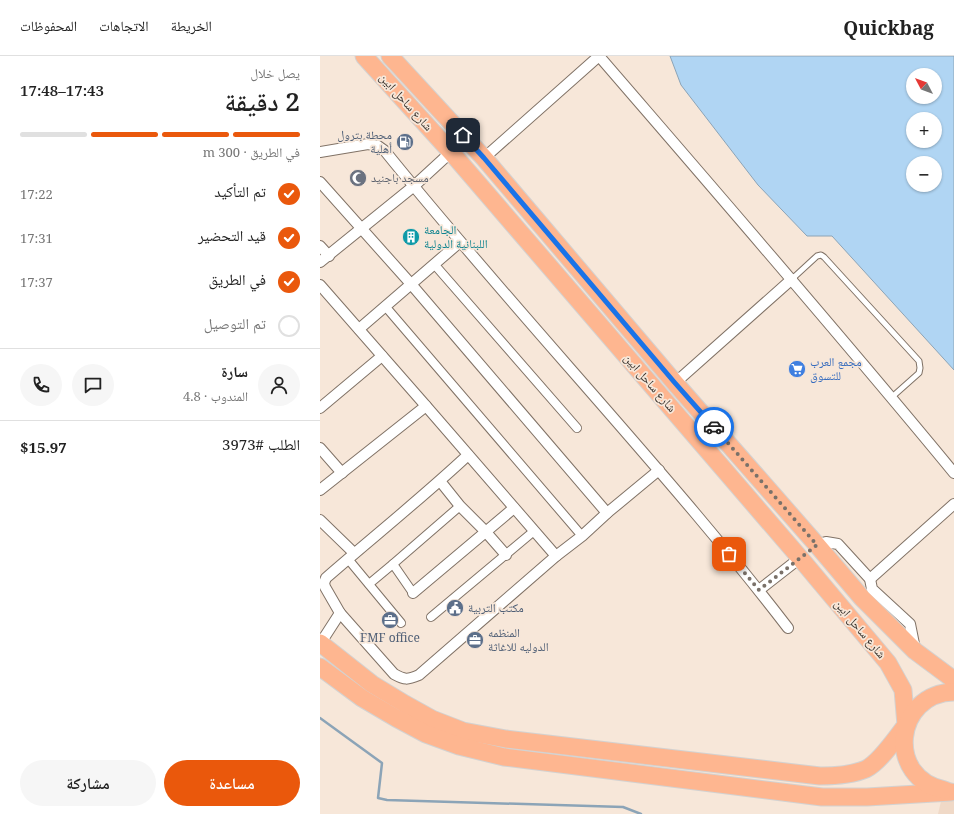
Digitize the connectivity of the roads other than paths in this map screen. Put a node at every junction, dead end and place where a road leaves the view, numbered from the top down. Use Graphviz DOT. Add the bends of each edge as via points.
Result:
graph roads {
  1 [pos="364,56"];
  2 [pos="390,56"];
  3 [pos="599,56"];
  4 [pos="320,152"];
  5 [pos="451,152"];
  6 [pos="484,158"];
  7 [pos="320,182"];
  8 [pos="414,186"];
  9 [pos="361,229"];
  10 [pos="460,242"];
  11 [pos="320,246"];
  12 [pos="328,256"];
  13 [pos="320,262"];
  14 [pos="434,264"];
  15 [pos="792,279"];
  16 [pos="411,284"];
  17 [pos="320,285"];
  18 [pos="385,306"];
  19 [pos="359,329"];
  20 [pos="382,356"];
  21 [pos="675,383"];
  22 [pos="892,397"];
  23 [pos="426,406"];
  24 [pos="320,408"];
  25 [pos="577,428"];
  26 [pos="320,448"];
  27 [pos="468,456"];
  28 [pos="659,470"];
  29 [pos="342,473"];
  30 [pos="954,473"];
  31 [pos="440,481"];
  32 [pos="320,490"];
  33 [pos="954,504"];
  34 [pos="460,506"];
  35 [pos="514,508"];
  36 [pos="608,513"];
  37 [pos="320,520"];
  38 [pos="534,531"];
  39 [pos="485,532"];
  40 [pos="582,536"];
  41 [pos="817,545"];
  42 [pos="506,555"];
  43 [pos="351,556"];
  44 [pos="556,556"];
  45 [pos="800,558"];
  46 [pos="393,564"];
  47 [pos="870,579"];
  48 [pos="369,584"];
  49 [pos="759,590"];
  50 [pos="413,593"];
  51 [pos="340,613"];
  52 [pos="431,617"];
  53 [pos="401,624"];
  54 [pos="788,628"];
  55 [pos="320,644"];
  56 [pos="915,650"];
  57 [pos="320,667"];
  58 [pos="954,680"];
  59 [pos="954,692"];
  60 [pos="906,726"];
  61 [pos="953,791"];
  1 -- 5 [label="highway, شارع ساحل ابين"];
  2 -- 6 [label="highway, شارع ساحل ابين"];
  3 -- 6 [label="street"];
  3 -- 15 [label="street"];
  4 -- 8 [label="street" via="368,144 378,146"];
  5 -- 8 [label="street"];
  5 -- 45 [label="highway, شارع ساحل ابين"];
  6 -- 21 [label="highway, شارع ساحل ابين"];
  7 -- 9 [label="street"];
  8 -- 9 [label="street"];
  8 -- 10 [label="street"];
  9 -- 12 [label="street"];
  9 -- 16 [label="street"];
  10 -- 14 [label="street"];
  10 -- 28 [label="street"];
  11 -- 12 [label="street"];
  12 -- 13 [label="street"];
  14 -- 16 [label="street"];
  14 -- 25 [label="street"];
  15 -- 21 [label="street"];
  15 -- 22 [label="street"];
  15 -- 22 [label="lane" via="817,256 824,257 919,361 919,373"];
  16 -- 18 [label="street"];
  16 -- 36 [label="street"];
  17 -- 19 [label="street"];
  18 -- 19 [label="street"];
  18 -- 40 [label="street"];
  19 -- 20 [label="street"];
  20 -- 23 [label="street"];
  20 -- 24 [label="street"];
  21 -- 41 [label="highway, شارع ساحل ابين"];
  22 -- 30 [label="street"];
  23 -- 27 [label="street"];
  23 -- 29 [label="street"];
  26 -- 29 [label="street"];
  27 -- 31 [label="street"];
  27 -- 35 [label="street"];
  28 -- 36 [label="street"];
  28 -- 49 [label="street"];
  29 -- 32 [label="street"];
  31 -- 34 [label="street"];
  31 -- 43 [label="street"];
  33 -- 47 [label="street"];
  34 -- 39 [label="street"];
  34 -- 46 [label="street"];
  35 -- 38 [label="street"];
  35 -- 39 [label="street"];
  36 -- 40 [label="street"];
  37 -- 43 [label="street"];
  38 -- 42 [label="street"];
  38 -- 44 [label="street"];
  39 -- 42 [label="street"];
  39 -- 50 [label="street"];
  40 -- 44 [label="street"];
  41 -- 45 [label="highway"];
  41 -- 47 [label="street" via="826,542 838,544"];
  41 -- 56 [label="highway, شارع ساحل ابين" via="862,598"];
  42 -- 52 [label="street"];
  43 -- 48 [label="street"];
  43 -- 51 [label="street" via="326,578 324,583"];
  44 -- 51 [label="street" via="419,675 409,680 394,674"];
  45 -- 49 [label="street"];
  45 -- 60 [label="highway, شارع ساحل ابين" via="888,663 903,690"];
  46 -- 48 [label="street"];
  46 -- 50 [label="street"];
  47 -- 56 [label="street" via="872,589 910,624"];
  48 -- 53 [label="street"];
  49 -- 54 [label="street"];
  51 -- 55 [label="street"];
  55 -- 60 [label="highway" via="372,684 432,719 464,731 506,739 836,776 853,773 878,760"];
  56 -- 58 [label="highway, شارع ساحل ابين"];
  57 -- 61 [label="highway" via="362,698 426,734 459,746 504,757 822,797"];
  59 -- 60 [label="highway" via="938,695 924,702 913,712"];
  60 -- 61 [label="highway" via="904,748 912,770 936,789"];
}
